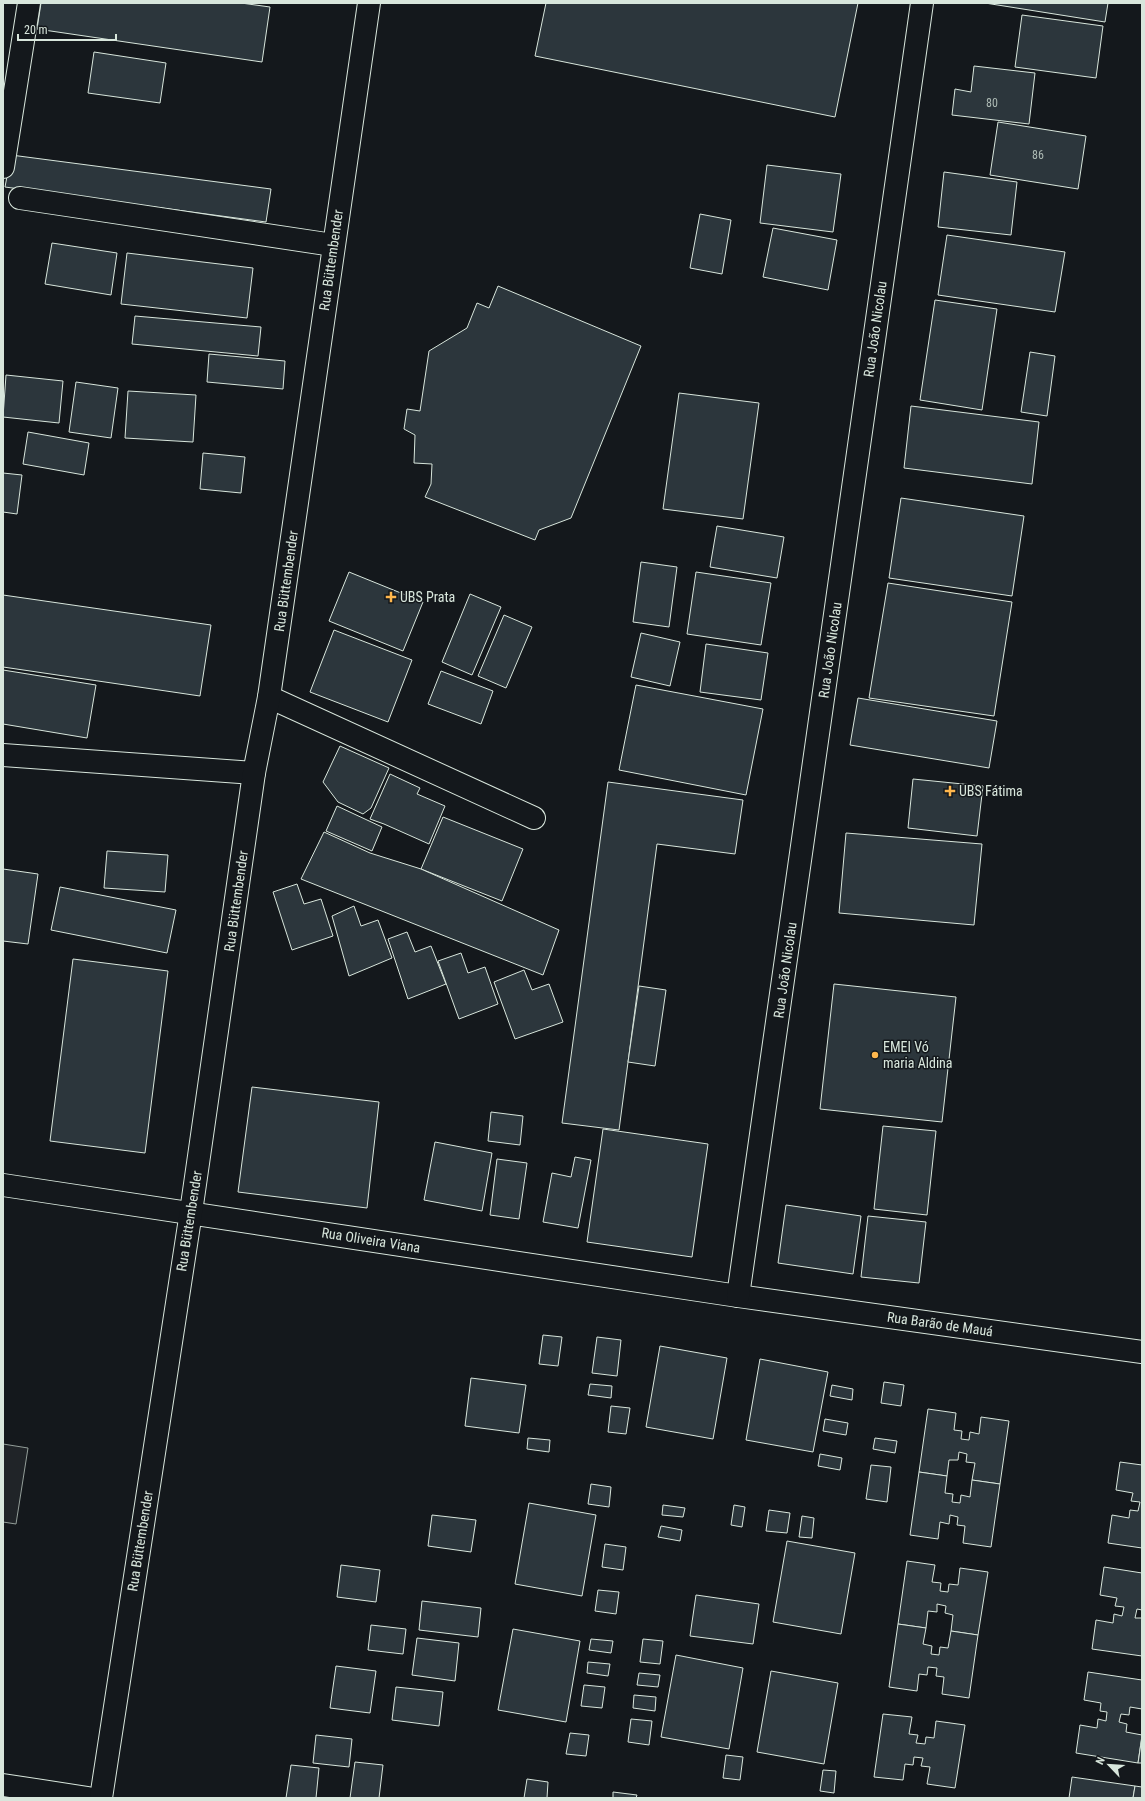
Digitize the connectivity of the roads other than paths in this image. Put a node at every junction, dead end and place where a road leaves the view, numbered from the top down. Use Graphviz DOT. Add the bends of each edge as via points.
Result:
graph roads {
  1 [pos="29,3"];
  2 [pos="369,3"];
  3 [pos="922,3"];
  4 [pos="3,167"];
  5 [pos="20,198"];
  6 [pos="333,246"];
  7 [pos="269,697"];
  8 [pos="3,755"];
  9 [pos="254,773"];
  10 [pos="534,818"];
  11 [pos="3,1185"];
  12 [pos="191,1212"];
  13 [pos="738,1296"];
  14 [pos="1142,1352"];
  15 [pos="3,1785"];
  16 [pos="88,1798"];
  17 [pos="101,1798"];
  1 -- 4 [label="street"];
  2 -- 6 [label="street, Rua Büttembender"];
  3 -- 13 [label="street, Rua João Nicolau"];
  5 -- 6 [label="street"];
  6 -- 7 [label="street, Rua Büttembender"];
  7 -- 9 [label="street, Rua Büttembender"];
  7 -- 10 [label="street"];
  8 -- 9 [label="street"];
  9 -- 12 [label="street, Rua Büttembender"];
  11 -- 12 [label="street, Rua Oliveira Viana"];
  12 -- 13 [label="street, Rua Oliveira Viana"];
  12 -- 17 [label="street, Rua Büttembender"];
  13 -- 14 [label="street, Rua Barão de Mauá"];
  15 -- 16 [label="street"];
}
